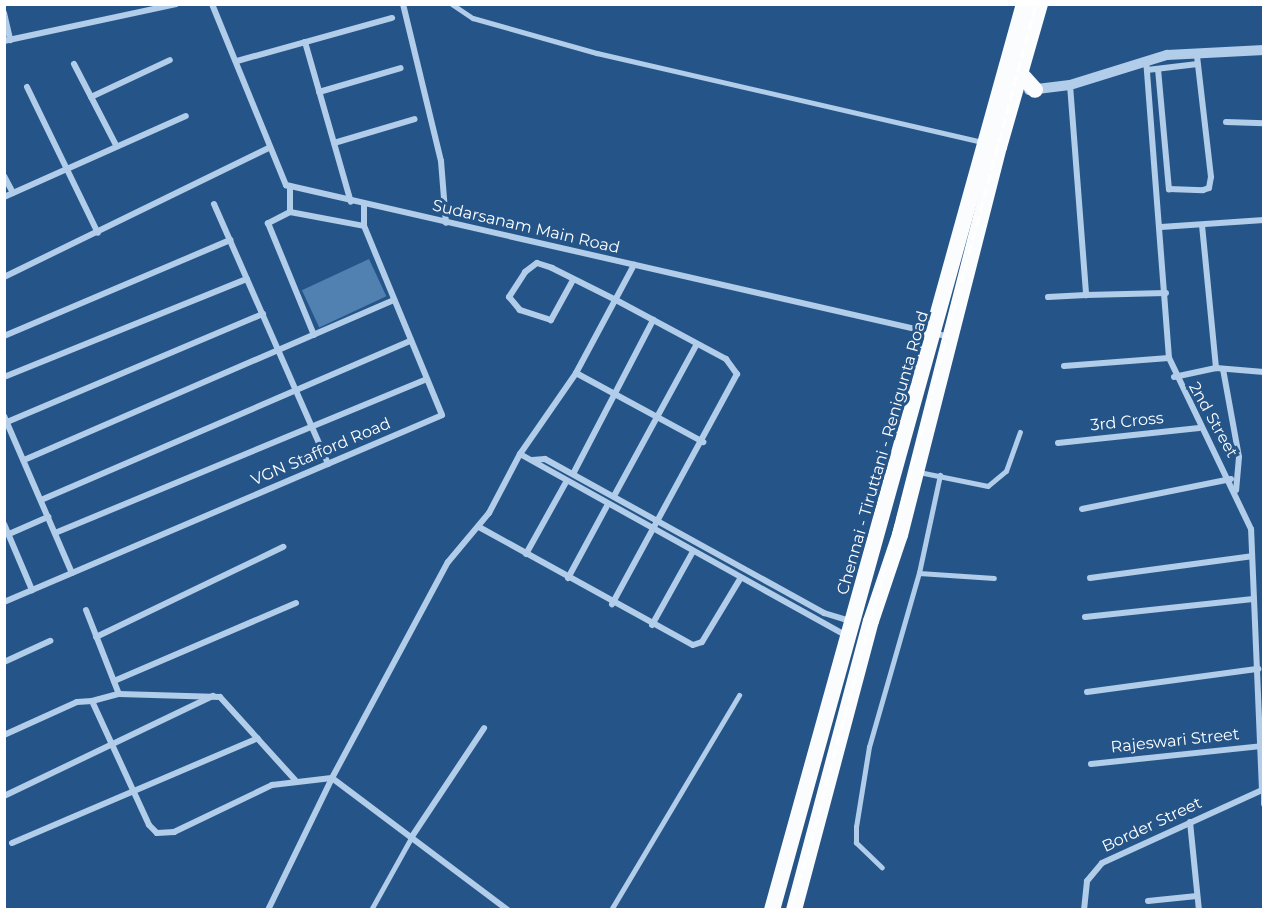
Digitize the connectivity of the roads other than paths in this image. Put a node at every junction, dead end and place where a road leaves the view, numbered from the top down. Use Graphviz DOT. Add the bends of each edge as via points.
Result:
graph roads {
  1 [pos="176,4"];
  2 [pos="403,4"];
  3 [pos="452,4"];
  4 [pos="1024,4"];
  5 [pos="1041,4"];
  6 [pos="217,5"];
  7 [pos="4,13"];
  8 [pos="392,18"];
  9 [pos="7,41"];
  10 [pos="305,42"];
  11 [pos="1263,50"];
  12 [pos="170,60"];
  13 [pos="1198,60"];
  14 [pos="237,61"];
  15 [pos="74,64"];
  16 [pos="1147,65"];
  17 [pos="401,68"];
  18 [pos="1158,69"];
  19 [pos="1019,72"];
  20 [pos="1070,85"];
  21 [pos="27,87"];
  22 [pos="1035,90"];
  23 [pos="1008,91"];
  24 [pos="319,92"];
  25 [pos="91,97"];
  26 [pos="186,116"];
  27 [pos="415,119"];
  28 [pos="1226,122"];
  29 [pos="1263,123"];
  30 [pos="334,143"];
  31 [pos="986,144"];
  32 [pos="116,145"];
  33 [pos="269,148"];
  34 [pos="67,168"];
  35 [pos="4,176"];
  36 [pos="290,186"];
  37 [pos="13,193"];
  38 [pos="4,197"];
  39 [pos="351,202"];
  40 [pos="214,204"];
  41 [pos="364,205"];
  42 [pos="290,212"];
  43 [pos="1263,220"];
  44 [pos="446,223"];
  45 [pos="1202,225"];
  46 [pos="364,226"];
  47 [pos="1161,227"];
  48 [pos="98,233"];
  49 [pos="230,240"];
  50 [pos="634,265"];
  51 [pos="4,278"];
  52 [pos="247,279"];
  53 [pos="573,280"];
  54 [pos="1166,292"];
  55 [pos="1086,295"];
  56 [pos="1048,297"];
  57 [pos="394,300"];
  58 [pos="616,300"];
  59 [pos="262,314"];
  60 [pos="653,320"];
  61 [pos="936,333"];
  62 [pos="314,335"];
  63 [pos="4,336"];
  64 [pos="953,337"];
  65 [pos="411,341"];
  66 [pos="697,344"];
  67 [pos="279,351"];
  68 [pos="1169,358"];
  69 [pos="1064,366"];
  70 [pos="1220,369"];
  71 [pos="1263,372"];
  72 [pos="576,373"];
  73 [pos="4,377"];
  74 [pos="1174,377"];
  75 [pos="426,379"];
  76 [pos="296,391"];
  77 [pos="615,394"];
  78 [pos="658,418"];
  79 [pos="6,419"];
  80 [pos="312,426"];
  81 [pos="1199,428"];
  82 [pos="1020,432"];
  83 [pos="703,442"];
  84 [pos="1058,443"];
  85 [pos="520,454"];
  86 [pos="24,460"];
  87 [pos="532,460"];
  88 [pos="328,464"];
  89 [pos="916,472"];
  90 [pos="573,474"];
  91 [pos="940,475"];
  92 [pos="1231,479"];
  93 [pos="566,482"];
  94 [pos="1236,491"];
  95 [pos="614,496"];
  96 [pos="41,500"];
  97 [pos="608,506"];
  98 [pos="1082,509"];
  99 [pos="48,517"];
  100 [pos="660,522"];
  101 [pos="4,524"];
  102 [pos="479,527"];
  103 [pos="654,532"];
  104 [pos="55,533"];
  105 [pos="9,534"];
  106 [pos="283,547"];
  107 [pos="692,553"];
  108 [pos="526,554"];
  109 [pos="1252,556"];
  110 [pos="72,573"];
  111 [pos="919,573"];
  112 [pos="568,578"];
  113 [pos="762,578"];
  114 [pos="994,578"];
  115 [pos="1090,578"];
  116 [pos="740,579"];
  117 [pos="756,588"];
  118 [pos="32,590"];
  119 [pos="1253,598"];
  120 [pos="4,602"];
  121 [pos="296,603"];
  122 [pos="612,604"];
  123 [pos="86,610"];
  124 [pos="1085,617"];
  125 [pos="652,625"];
  126 [pos="853,630"];
  127 [pos="96,637"];
  128 [pos="50,641"];
  129 [pos="4,662"];
  130 [pos="1258,669"];
  131 [pos="114,681"];
  132 [pos="1087,692"];
  133 [pos="119,694"];
  134 [pos="214,695"];
  135 [pos="739,695"];
  136 [pos="92,701"];
  137 [pos="484,728"];
  138 [pos="4,735"];
  139 [pos="258,738"];
  140 [pos="113,746"];
  141 [pos="1261,746"];
  142 [pos="1091,764"];
  143 [pos="332,778"];
  144 [pos="296,781"];
  145 [pos="1263,789"];
  146 [pos="133,791"];
  147 [pos="4,796"];
  148 [pos="1263,804"];
  149 [pos="1190,822"];
  150 [pos="411,838"];
  151 [pos="12,843"];
  152 [pos="882,868"];
  153 [pos="1197,896"];
  154 [pos="1148,901"];
  155 [pos="268,909"];
  156 [pos="371,909"];
  157 [pos="508,909"];
  158 [pos="610,909"];
  159 [pos="772,909"];
  160 [pos="794,909"];
  161 [pos="1084,909"];
  162 [pos="1199,909"];
  1 -- 9 [label="street"];
  2 -- 44 [label="street" via="441,161"];
  3 -- 31 [label="lane" via="473,18 597,52"];
  4 -- 23 [label="highway, Chennai - Tiruttani - Renigunta Road"];
  5 -- 19 [label="highway, Chennai - Tiruttani - Renigunta Road"];
  6 -- 14 [label="street"];
  7 -- 9 [label="street"];
  8 -- 10 [label="street"];
  10 -- 14 [label="street"];
  10 -- 24 [label="street"];
  11 -- 13 [label="street"];
  12 -- 25 [label="street"];
  13 -- 16 [label="street"];
  13 -- 18 [label="street"];
  13 -- 18 [label="street" via="1211,177 1209,188 1203,190 1169,189"];
  14 -- 33 [label="street"];
  15 -- 25 [label="street"];
  16 -- 18 [label="street"];
  16 -- 20 [label="street"];
  16 -- 47 [label="street, 2nd Street"];
  17 -- 24 [label="street"];
  19 -- 22 [label="highway"];
  19 -- 23 [label="highway, Chennai - Tiruttani - Renigunta Road"];
  20 -- 22 [label="street"];
  20 -- 55 [label="street"];
  21 -- 34 [label="street"];
  22 -- 23 [label="street"];
  23 -- 31 [label="highway, Chennai - Tiruttani - Renigunta Road"];
  23 -- 64 [label="highway, Chennai - Tiruttani - Renigunta Road"];
  24 -- 30 [label="street"];
  25 -- 32 [label="street"];
  26 -- 32 [label="street"];
  27 -- 30 [label="street"];
  28 -- 29 [label="street"];
  30 -- 39 [label="street"];
  31 -- 61 [label="highway, Chennai - Tiruttani - Renigunta Road"];
  32 -- 34 [label="street"];
  33 -- 36 [label="street" via="277,171"];
  33 -- 48 [label="street"];
  34 -- 37 [label="street"];
  34 -- 48 [label="street"];
  35 -- 37 [label="street"];
  36 -- 39 [label="street, Sudarsanam Main Road"];
  36 -- 42 [label="street"];
  37 -- 38 [label="street"];
  39 -- 41 [label="street, Sudarsanam Main Road"];
  40 -- 49 [label="street"];
  41 -- 44 [label="street, Sudarsanam Main Road"];
  41 -- 46 [label="street, VGN Stafford Road"];
  42 -- 46 [label="street"];
  42 -- 62 [label="street" via="268,223"];
  43 -- 45 [label="street"];
  44 -- 50 [label="street, Sudarsanam Main Road"];
  45 -- 47 [label="street"];
  45 -- 70 [label="street"];
  46 -- 57 [label="street, VGN Stafford Road"];
  47 -- 54 [label="street, 2nd Street"];
  48 -- 51 [label="street"];
  49 -- 52 [label="street"];
  49 -- 63 [label="street"];
  50 -- 58 [label="street"];
  50 -- 61 [label="street, Sudarsanam Main Road"];
  52 -- 59 [label="street"];
  52 -- 73 [label="street"];
  53 -- 53 [label="street" via="537,263 525,272 509,297 520,310 551,320"];
  53 -- 58 [label="street"];
  54 -- 55 [label="street"];
  54 -- 68 [label="street, 2nd Street"];
  55 -- 56 [label="street"];
  57 -- 62 [label="street"];
  57 -- 65 [label="street, VGN Stafford Road"];
  58 -- 60 [label="street"];
  58 -- 72 [label="street"];
  59 -- 67 [label="street"];
  59 -- 79 [label="street"];
  60 -- 66 [label="street"];
  60 -- 77 [label="street"];
  61 -- 64 [label="street, Sudarsanam Main Road"];
  61 -- 126 [label="highway, Chennai - Tiruttani - Renigunta Road"];
  62 -- 67 [label="street"];
  64 -- 89 [label="highway, Chennai - Tiruttani - Renigunta Road"];
  65 -- 75 [label="street, VGN Stafford Road"];
  65 -- 76 [label="street"];
  66 -- 78 [label="street"];
  66 -- 83 [label="street" via="733,363 737,374"];
  67 -- 76 [label="street"];
  67 -- 86 [label="street"];
  68 -- 69 [label="street"];
  68 -- 74 [label="street, 2nd Street"];
  70 -- 71 [label="street"];
  70 -- 74 [label="street"];
  70 -- 94 [label="street" via="1239,457"];
  72 -- 77 [label="street"];
  72 -- 85 [label="street"];
  74 -- 81 [label="street, 2nd Street"];
  75 -- 80 [label="street"];
  75 -- 88 [label="street, VGN Stafford Road" via="442,415"];
  76 -- 80 [label="street"];
  76 -- 96 [label="street"];
  77 -- 78 [label="street"];
  77 -- 90 [label="street"];
  78 -- 83 [label="street"];
  78 -- 95 [label="street"];
  79 -- 86 [label="street"];
  80 -- 88 [label="street"];
  80 -- 104 [label="street"];
  81 -- 84 [label="street, 3rd Cross"];
  81 -- 92 [label="street, 2nd Street"];
  82 -- 91 [label="lane" via="999,480 988,486"];
  83 -- 100 [label="street"];
  85 -- 87 [label="street"];
  85 -- 102 [label="street"];
  86 -- 96 [label="street"];
  87 -- 90 [label="street" via="545,459"];
  87 -- 93 [label="street"];
  88 -- 110 [label="street, VGN Stafford Road"];
  89 -- 91 [label="lane"];
  89 -- 160 [label="highway, Chennai - Tiruttani - Renigunta Road"];
  90 -- 95 [label="street"];
  91 -- 111 [label="lane"];
  92 -- 94 [label="street, 2nd Street"];
  92 -- 98 [label="street"];
  93 -- 97 [label="street"];
  93 -- 108 [label="street"];
  94 -- 109 [label="street, 2nd Street" via="1251,529"];
  95 -- 100 [label="street"];
  96 -- 99 [label="street"];
  97 -- 103 [label="street"];
  97 -- 112 [label="street"];
  99 -- 104 [label="street"];
  99 -- 105 [label="street"];
  100 -- 103 [label="street"];
  100 -- 113 [label="street"];
  101 -- 105 [label="street"];
  102 -- 108 [label="street"];
  102 -- 143 [label="street" via="448,562"];
  103 -- 107 [label="street"];
  103 -- 122 [label="street"];
  104 -- 110 [label="street"];
  105 -- 118 [label="street"];
  106 -- 127 [label="street"];
  107 -- 116 [label="street"];
  107 -- 125 [label="street"];
  108 -- 112 [label="street"];
  109 -- 115 [label="street"];
  109 -- 119 [label="street, 2nd Street"];
  110 -- 118 [label="street, VGN Stafford Road"];
  111 -- 114 [label="lane"];
  111 -- 152 [label="lane" via="869,747 854,837"];
  112 -- 122 [label="street"];
  113 -- 117 [label="street"];
  113 -- 126 [label="street"];
  116 -- 117 [label="street"];
  116 -- 125 [label="street" via="698,645"];
  117 -- 126 [label="street"];
  118 -- 120 [label="street, VGN Stafford Road"];
  119 -- 124 [label="street"];
  119 -- 130 [label="street, 2nd Street"];
  121 -- 131 [label="street"];
  122 -- 125 [label="street"];
  123 -- 127 [label="street"];
  126 -- 159 [label="highway, Chennai - Tiruttani - Renigunta Road"];
  127 -- 131 [label="street"];
  128 -- 129 [label="street"];
  130 -- 132 [label="street"];
  130 -- 141 [label="street, 2nd Street"];
  131 -- 133 [label="street"];
  133 -- 134 [label="street"];
  133 -- 136 [label="street"];
  134 -- 139 [label="street" via="228,701"];
  134 -- 140 [label="street"];
  135 -- 158 [label="lane"];
  136 -- 138 [label="street" via="77,702"];
  136 -- 140 [label="street"];
  137 -- 150 [label="street"];
  139 -- 144 [label="street"];
  139 -- 146 [label="street"];
  140 -- 146 [label="street"];
  140 -- 147 [label="street"];
  141 -- 142 [label="street, Rajeswari Street"];
  141 -- 145 [label="street, 2nd Street"];
  143 -- 144 [label="street"];
  143 -- 150 [label="street"];
  143 -- 155 [label="street"];
  144 -- 146 [label="street" via="272,785 166,834 148,825"];
  145 -- 148 [label="street, 2nd Street"];
  145 -- 149 [label="street, Border Street"];
  146 -- 151 [label="street"];
  149 -- 153 [label="street"];
  149 -- 161 [label="street, Border Street" via="1091,871"];
  150 -- 156 [label="lane"];
  150 -- 157 [label="street"];
  153 -- 154 [label="street"];
  153 -- 162 [label="street"];
}
